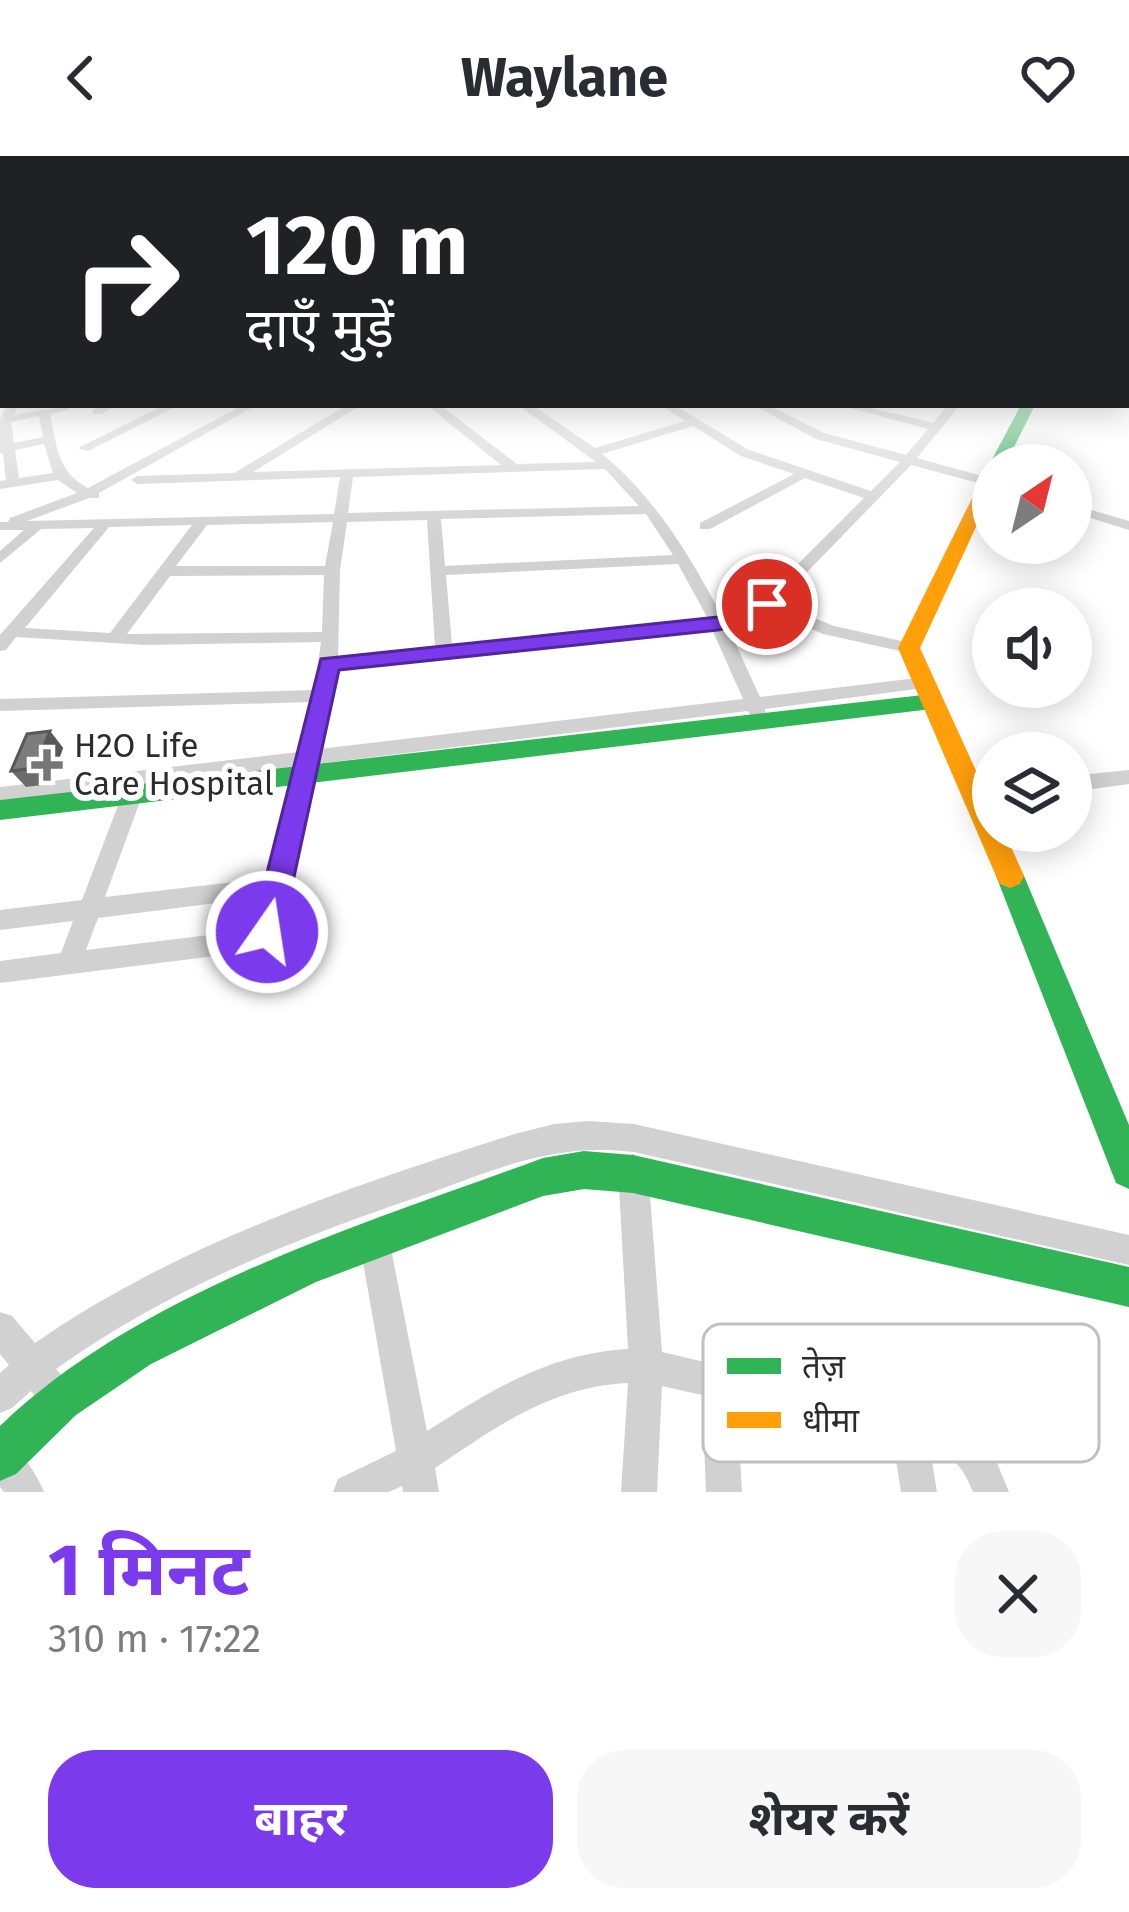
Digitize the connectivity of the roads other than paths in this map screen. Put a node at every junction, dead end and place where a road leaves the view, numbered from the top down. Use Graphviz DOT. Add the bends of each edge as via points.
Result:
graph roads {
  1 [pos="6,413"];
  2 [pos="44,413"];
  3 [pos="163,413"];
  4 [pos="239,413"];
  5 [pos="251,413"];
  6 [pos="341,413"];
  7 [pos="444,413"];
  8 [pos="536,413"];
  9 [pos="680,413"];
  10 [pos="775,413"];
  11 [pos="881,413"];
  12 [pos="947,413"];
  13 [pos="1024,413"];
  14 [pos="197,420"];
  15 [pos="695,422"];
  16 [pos="221,426"];
  17 [pos="935,428"];
  18 [pos="50,439"];
  19 [pos="1008,444"];
  20 [pos="84,448"];
  21 [pos="4,449"];
  22 [pos="592,453"];
  23 [pos="908,461"];
  24 [pos="608,465"];
  25 [pos="5,467"];
  26 [pos="515,469"];
  27 [pos="972,472"];
  28 [pos="347,475"];
  29 [pos="801,475"];
  30 [pos="59,476"];
  31 [pos="233,479"];
  32 [pos="136,480"];
  33 [pos="6,484"];
  34 [pos="95,495"];
  35 [pos="871,496"];
  36 [pos="647,510"];
  37 [pos="434,515"];
  38 [pos="1092,515"];
  39 [pos="339,517"];
  40 [pos="972,518"];
  41 [pos="202,522"];
  42 [pos="2,525"];
  43 [pos="36,526"];
  44 [pos="72,526"];
  45 [pos="104,526"];
  46 [pos="705,526"];
  47 [pos="1129,526"];
  48 [pos="0,559"];
  49 [pos="680,559"];
  50 [pos="332,570"];
  51 [pos="165,571"];
  52 [pos="438,571"];
  53 [pos="767,604"];
  54 [pos="718,623"];
  55 [pos="330,637"];
  56 [pos="116,638"];
  57 [pos="6,639"];
  58 [pos="909,648"];
  59 [pos="444,652"];
  60 [pos="329,664"];
  61 [pos="929,692"];
  62 [pos="322,696"];
  63 [pos="0,705"];
  64 [pos="756,711"];
  65 [pos="304,765"];
  66 [pos="972,769"];
  67 [pos="1129,776"];
  68 [pos="1092,781"];
  69 [pos="135,787"];
  70 [pos="0,795"];
  71 [pos="0,810"];
  72 [pos="1008,852"];
  73 [pos="278,886"];
  74 [pos="90,908"];
  75 [pos="0,920"];
  76 [pos="69,964"];
  77 [pos="0,972"];
  78 [pos="634,1138"];
  79 [pos="1129,1170"];
  80 [pos="633,1174"];
  81 [pos="369,1198"];
  82 [pos="373,1237"];
  83 [pos="1129,1250"];
  84 [pos="1129,1286"];
  85 [pos="0,1328"];
  86 [pos="30,1365"];
  87 [pos="646,1365"];
  88 [pos="703,1378"];
  89 [pos="0,1396"];
  90 [pos="60,1399"];
  91 [pos="0,1458"];
  92 [pos="723,1462"];
  93 [pos="915,1462"];
  94 [pos="978,1462"];
  95 [pos="418,1476"];
  96 [pos="26,1492"];
  97 [pos="352,1492"];
  98 [pos="639,1492"];
  99 [pos="724,1492"];
  100 [pos="920,1492"];
  101 [pos="991,1492"];
  1 -- 21 [label="street"];
  2 -- 18 [label="street"];
  3 -- 20 [label="street"];
  4 -- 16 [label="street"];
  5 -- 16 [label="street"];
  6 -- 31 [label="street"];
  7 -- 26 [label="street"];
  8 -- 22 [label="street"];
  9 -- 15 [label="street"];
  10 -- 23 [label="street" via="820,436"];
  11 -- 17 [label="street"];
  12 -- 17 [label="street"];
  13 -- 19 [label="street"];
  14 -- 16 [label="street"];
  15 -- 22 [label="street"];
  15 -- 29 [label="street"];
  16 -- 32 [label="street"];
  16 -- 34 [label="street"];
  17 -- 23 [label="street"];
  18 -- 21 [label="street"];
  18 -- 30 [label="street"];
  21 -- 25 [label="street"];
  22 -- 24 [label="street"];
  23 -- 27 [label="street"];
  23 -- 35 [label="street"];
  24 -- 26 [label="street"];
  24 -- 36 [label="street"];
  25 -- 33 [label="street"];
  26 -- 28 [label="street"];
  28 -- 31 [label="street"];
  28 -- 39 [label="street"];
  29 -- 35 [label="street"];
  29 -- 46 [label="street"];
  30 -- 33 [label="street"];
  30 -- 34 [label="street"];
  31 -- 32 [label="street"];
  32 -- 34 [label="street"];
  34 -- 42 [label="street"];
  34 -- 44 [label="street"];
  35 -- 53 [label="street"];
  36 -- 37 [label="street"];
  36 -- 49 [label="street"];
  37 -- 39 [label="street"];
  37 -- 52 [label="street"];
  38 -- 47 [label="street"];
  39 -- 41 [label="street"];
  39 -- 50 [label="street"];
  40 -- 58 [label="street"];
  41 -- 45 [label="street"];
  41 -- 51 [label="street"];
  42 -- 43 [label="street"];
  43 -- 44 [label="street"];
  43 -- 48 [label="street"];
  44 -- 45 [label="street"];
  45 -- 57 [label="street"];
  49 -- 52 [label="street"];
  49 -- 54 [label="street"];
  50 -- 51 [label="street"];
  50 -- 55 [label="street"];
  51 -- 56 [label="street"];
  52 -- 59 [label="street"];
  53 -- 54 [label="street"];
  53 -- 58 [label="street" via="830,630"];
  54 -- 59 [label="street"];
  54 -- 64 [label="street"];
  55 -- 56 [label="street"];
  55 -- 60 [label="street"];
  56 -- 57 [label="street"];
  58 -- 61 [label="street"];
  59 -- 60 [label="street"];
  60 -- 62 [label="street"];
  61 -- 64 [label="street"];
  61 -- 66 [label="street"];
  62 -- 63 [label="street"];
  62 -- 65 [label="street"];
  64 -- 65 [label="street"];
  65 -- 69 [label="street"];
  65 -- 73 [label="street"];
  67 -- 68 [label="street"];
  69 -- 70 [label="street"];
  69 -- 71 [label="street"];
  69 -- 74 [label="street"];
  72 -- 79 [label="street"];
  73 -- 74 [label="street"];
  73 -- 76 [label="street" via="267,932 255,940"];
  74 -- 75 [label="street"];
  74 -- 76 [label="street"];
  76 -- 77 [label="street"];
  78 -- 80 [label="street"];
  78 -- 81 [label="street" via="543,1140"];
  78 -- 83 [label="street"];
  80 -- 82 [label="street" via="584,1170 543,1178"];
  80 -- 84 [label="street"];
  80 -- 87 [label="street"];
  81 -- 82 [label="street"];
  81 -- 86 [label="street" via="135,1299"];
  82 -- 90 [label="street" via="136,1348"];
  82 -- 95 [label="street"];
  85 -- 86 [label="street"];
  86 -- 89 [label="street"];
  86 -- 90 [label="street"];
  87 -- 88 [label="street"];
  87 -- 95 [label="street" via="591,1367 510,1398"];
  87 -- 98 [label="street"];
  90 -- 91 [label="street"];
  91 -- 96 [label="street"];
  92 -- 99 [label="street"];
  93 -- 100 [label="street"];
  94 -- 101 [label="street"];
  95 -- 97 [label="street"];
}
